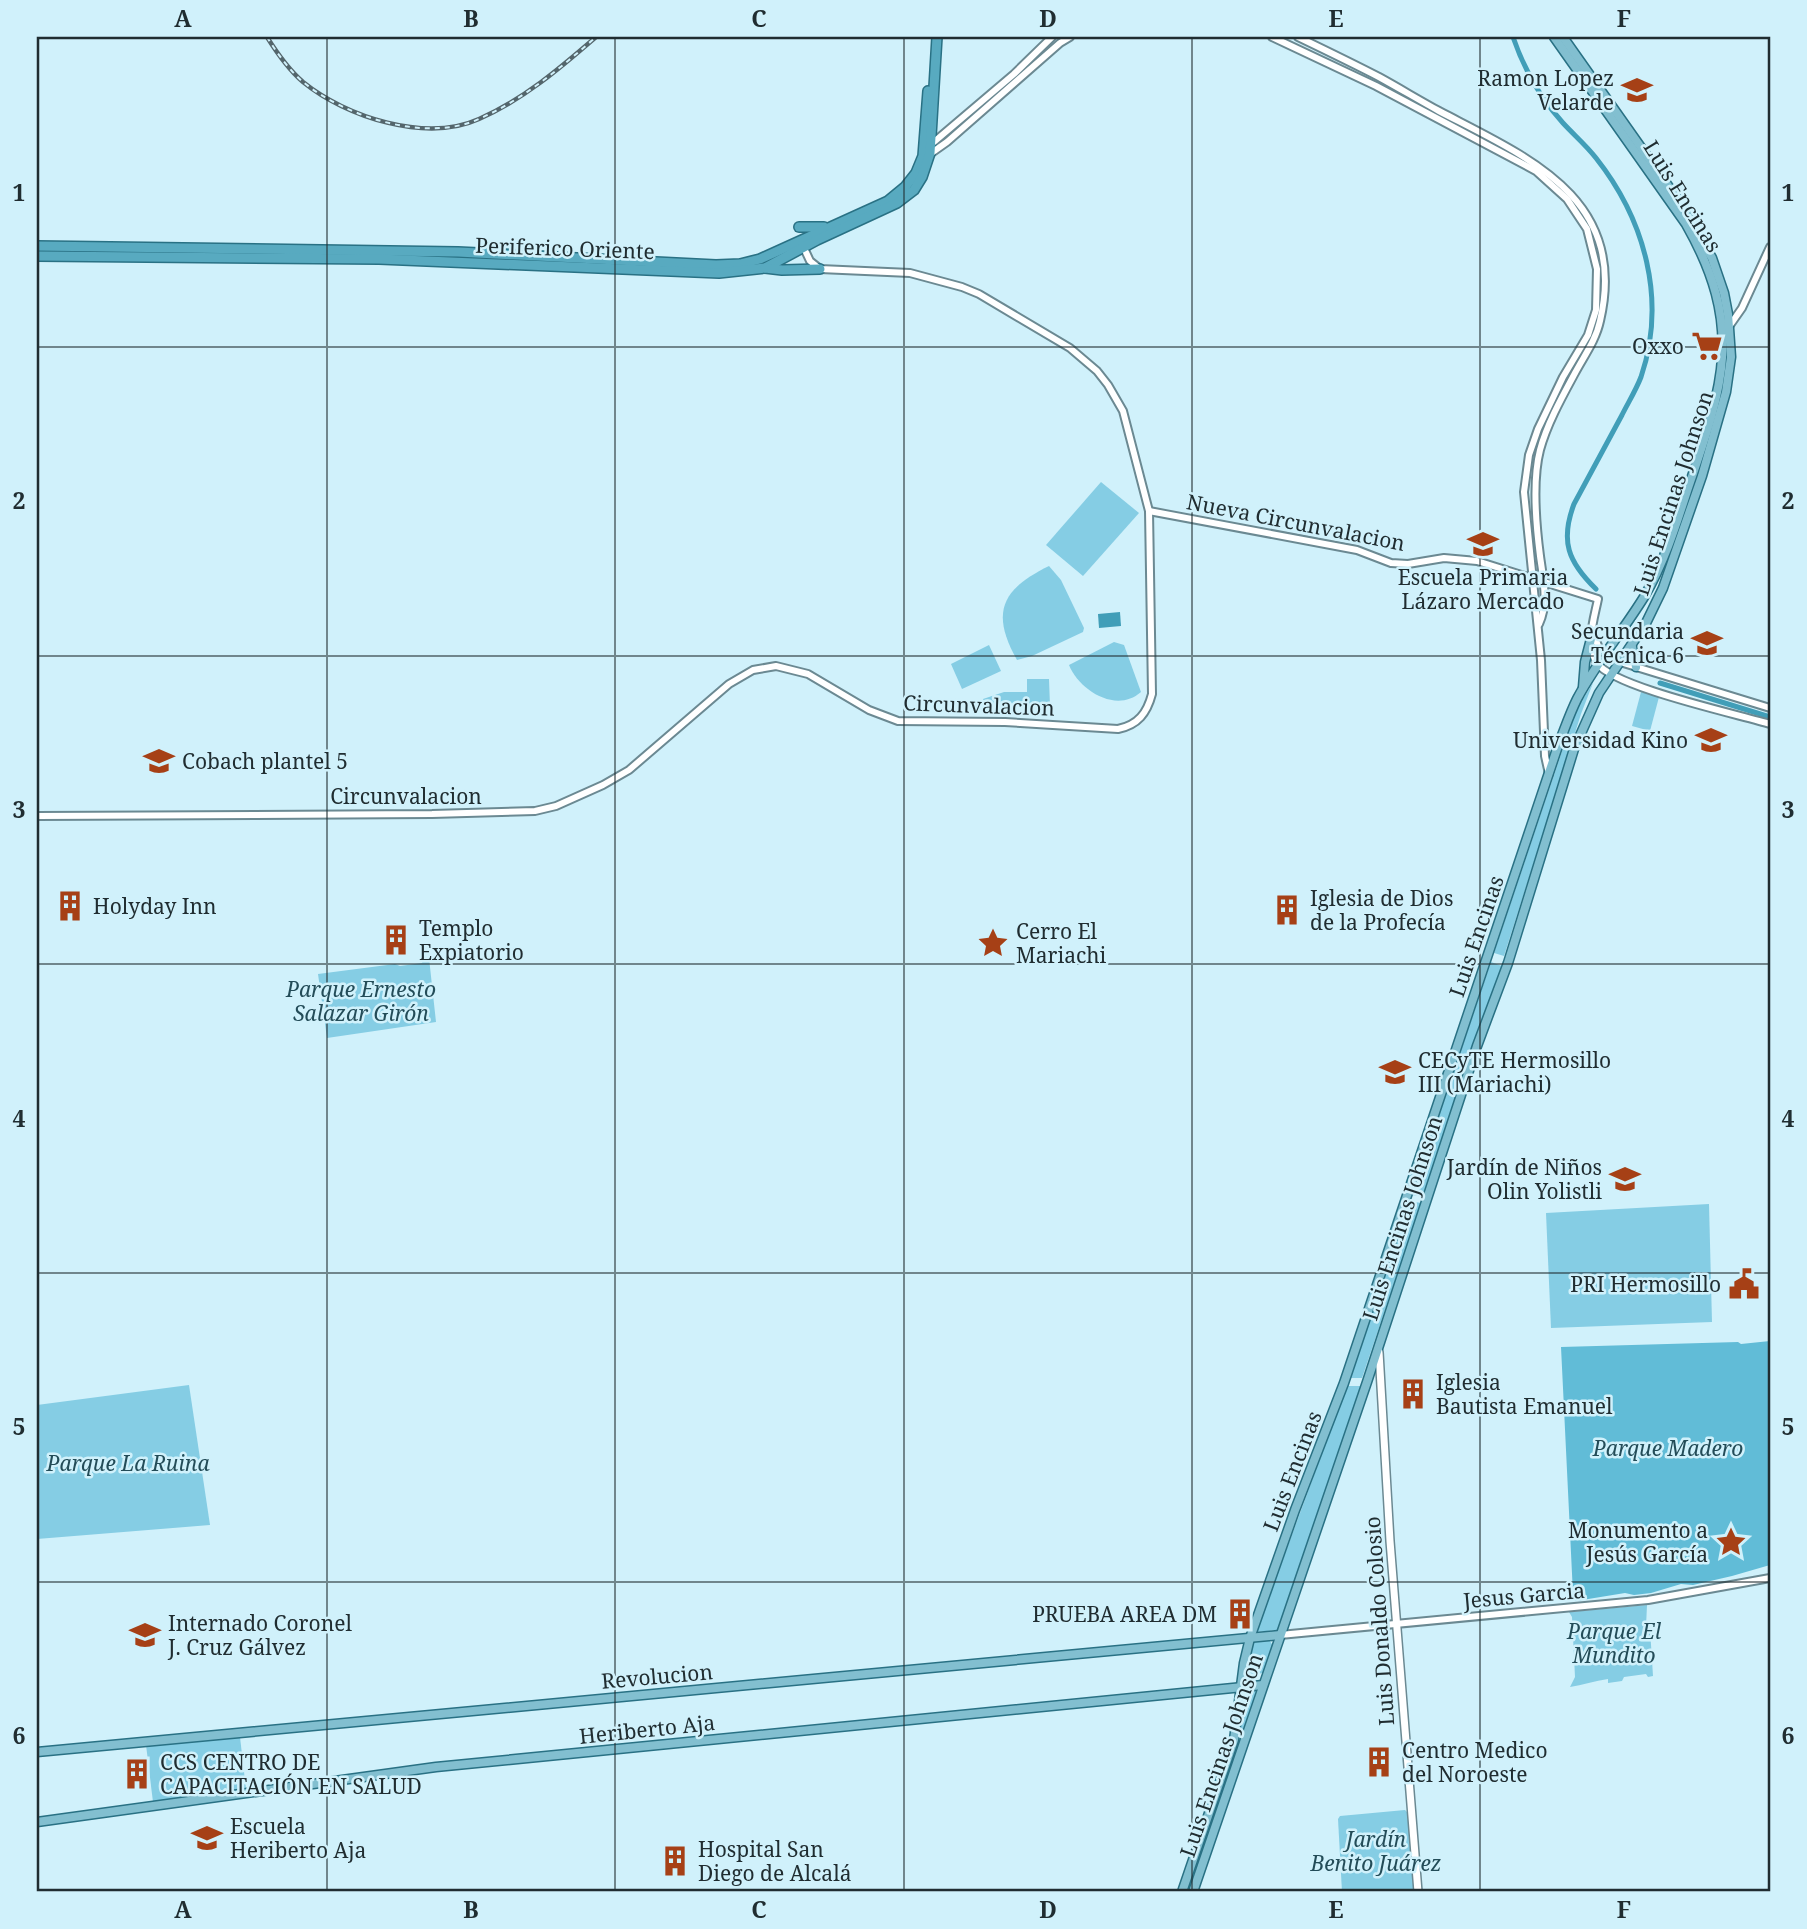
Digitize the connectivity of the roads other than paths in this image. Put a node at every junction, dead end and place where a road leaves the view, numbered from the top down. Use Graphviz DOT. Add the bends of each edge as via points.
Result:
graph roads {
  1 [pos="931,37"];
  2 [pos="937,37"];
  3 [pos="1052,37"];
  4 [pos="1070,37"];
  5 [pos="1272,37"];
  6 [pos="1298,37"];
  7 [pos="1555,37"];
  8 [pos="1563,37"];
  9 [pos="1448,116"];
  10 [pos="1444,124"];
  11 [pos="927,151"];
  12 [pos="799,227"];
  13 [pos="830,227"];
  14 [pos="803,243"];
  15 [pos="37,246"];
  16 [pos="1770,247"];
  17 [pos="37,256"];
  18 [pos="765,268"];
  19 [pos="820,269"];
  20 [pos="1726,329"];
  21 [pos="1149,511"];
  22 [pos="1534,579"];
  23 [pos="1544,582"];
  24 [pos="1635,611"];
  25 [pos="1648,619"];
  26 [pos="1539,626"];
  27 [pos="1592,634"];
  28 [pos="1632,646"];
  29 [pos="1606,655"];
  30 [pos="1620,662"];
  31 [pos="1599,666"];
  32 [pos="1636,667"];
  33 [pos="1612,674"];
  34 [pos="1654,674"];
  35 [pos="1583,689"];
  36 [pos="1650,690"];
  37 [pos="1770,708"];
  38 [pos="1770,724"];
  39 [pos="1549,774"];
  40 [pos="37,816"];
  41 [pos="1378,1346"];
  42 [pos="1770,1578"];
  43 [pos="1397,1624"];
  44 [pos="1280,1635"];
  45 [pos="1250,1638"];
  46 [pos="1263,1685"];
  47 [pos="1240,1688"];
  48 [pos="37,1752"];
  49 [pos="37,1822"];
  50 [pos="1182,1892"];
  51 [pos="1193,1892"];
  52 [pos="1418,1892"];
  1 -- 11 [label="highway, Periferico Oriente"];
  2 -- 11 [label="highway, Periferico Oriente"];
  3 -- 11 [label="street"];
  4 -- 11 [label="street"];
  5 -- 10 [label="street"];
  6 -- 9 [label="street"];
  7 -- 20 [label="main road, Luis Encinas" via="1694,239 1715,286"];
  8 -- 20 [label="main road, Luis Encinas Johnson" via="1698,230 1721,281"];
  9 -- 10 [label="street"];
  9 -- 23 [label="street" via="1530,159 1568,190 1587,214 1599,244 1604,291 1598,330 1544,436 1538,460 1537,523"];
  10 -- 22 [label="street" via="1530,168 1558,190 1582,219 1595,255 1598,288 1593,320 1542,420 1527,470 1524,508"];
  11 -- 13 [label="highway, Periferico Oriente" via="897,195"];
  11 -- 14 [label="highway, Periferico Oriente" via="922,177 908,196"];
  12 -- 13 [label="highway"];
  13 -- 14 [label="highway, Periferico Oriente"];
  14 -- 15 [label="highway, Periferico Oriente" via="760,259 716,265 457,252"];
  14 -- 18 [label="highway, Periferico Oriente"];
  14 -- 19 [label="street" via="810,261"];
  16 -- 20 [label="street" via="1741,309"];
  17 -- 18 [label="highway, Periferico Oriente" via="379,258 719,273"];
  18 -- 19 [label="highway"];
  19 -- 21 [label="street, Circunvalacion" via="911,273 947,281 979,293 1070,348 1097,371 1123,411"];
  20 -- 24 [label="main road, Luis Encinas" via="1721,381 1694,473 1662,561"];
  20 -- 25 [label="main road, Luis Encinas Johnson" via="1730,372 1724,401 1675,555"];
  21 -- 22 [label="street, Nueva Circunvalacion" via="1357,550 1391,563 1477,561"];
  21 -- 40 [label="street, Circunvalacion" via="1152,694 1141,718 1128,727 898,721 869,710 808,674 776,666 742,675 629,770 556,806 516,813"];
  22 -- 23 [label="street, Nueva Circunvalacion"];
  22 -- 26 [label="street"];
  23 -- 26 [label="street"];
  23 -- 27 [label="street, Nueva Circunvalacion" via="1598,599"];
  24 -- 25 [label="main road" via="1636,620"];
  24 -- 25 [label="main road" via="1646,609"];
  24 -- 29 [label="main road, Luis Encinas"];
  25 -- 28 [label="main road, Luis Encinas Johnson"];
  26 -- 39 [label="street"];
  27 -- 29 [label="street"];
  27 -- 31 [label="street"];
  27 -- 35 [label="main road"];
  28 -- 30 [label="main road, Luis Encinas Johnson"];
  28 -- 32 [label="main road"];
  29 -- 30 [label="street"];
  29 -- 31 [label="main road, Luis Encinas"];
  30 -- 32 [label="street"];
  30 -- 33 [label="main road, Luis Encinas Johnson"];
  31 -- 33 [label="street"];
  31 -- 35 [label="main road, Luis Encinas"];
  32 -- 34 [label="street"];
  33 -- 36 [label="street"];
  33 -- 41 [label="main road, Luis Encinas Johnson" via="1574,748 1508,963"];
  34 -- 36 [label="street" via="1648,681"];
  34 -- 37 [label="street"];
  35 -- 39 [label="main road, Luis Encinas"];
  36 -- 38 [label="street"];
  39 -- 45 [label="main road, Luis Encinas" via="1344,1383"];
  41 -- 43 [label="main road, Luis Donaldo Colosio"];
  41 -- 44 [label="main road, Luis Encinas Johnson"];
  42 -- 43 [label="street, Jesus Garcia" via="1648,1600"];
  43 -- 44 [label="street, Jesus Garcia"];
  43 -- 52 [label="main road, Luis Donaldo Colosio"];
  44 -- 45 [label="main road, Revolucion"];
  44 -- 46 [label="main road, Luis Encinas Johnson"];
  45 -- 47 [label="main road, Luis Encinas"];
  45 -- 48 [label="main road, Revolucion"];
  46 -- 47 [label="main road, Heriberto Aja"];
  46 -- 51 [label="main road, Luis Encinas Johnson"];
  47 -- 49 [label="main road, Heriberto Aja" via="436,1767"];
  47 -- 50 [label="main road, Luis Encinas" via="1234,1740"];
}
